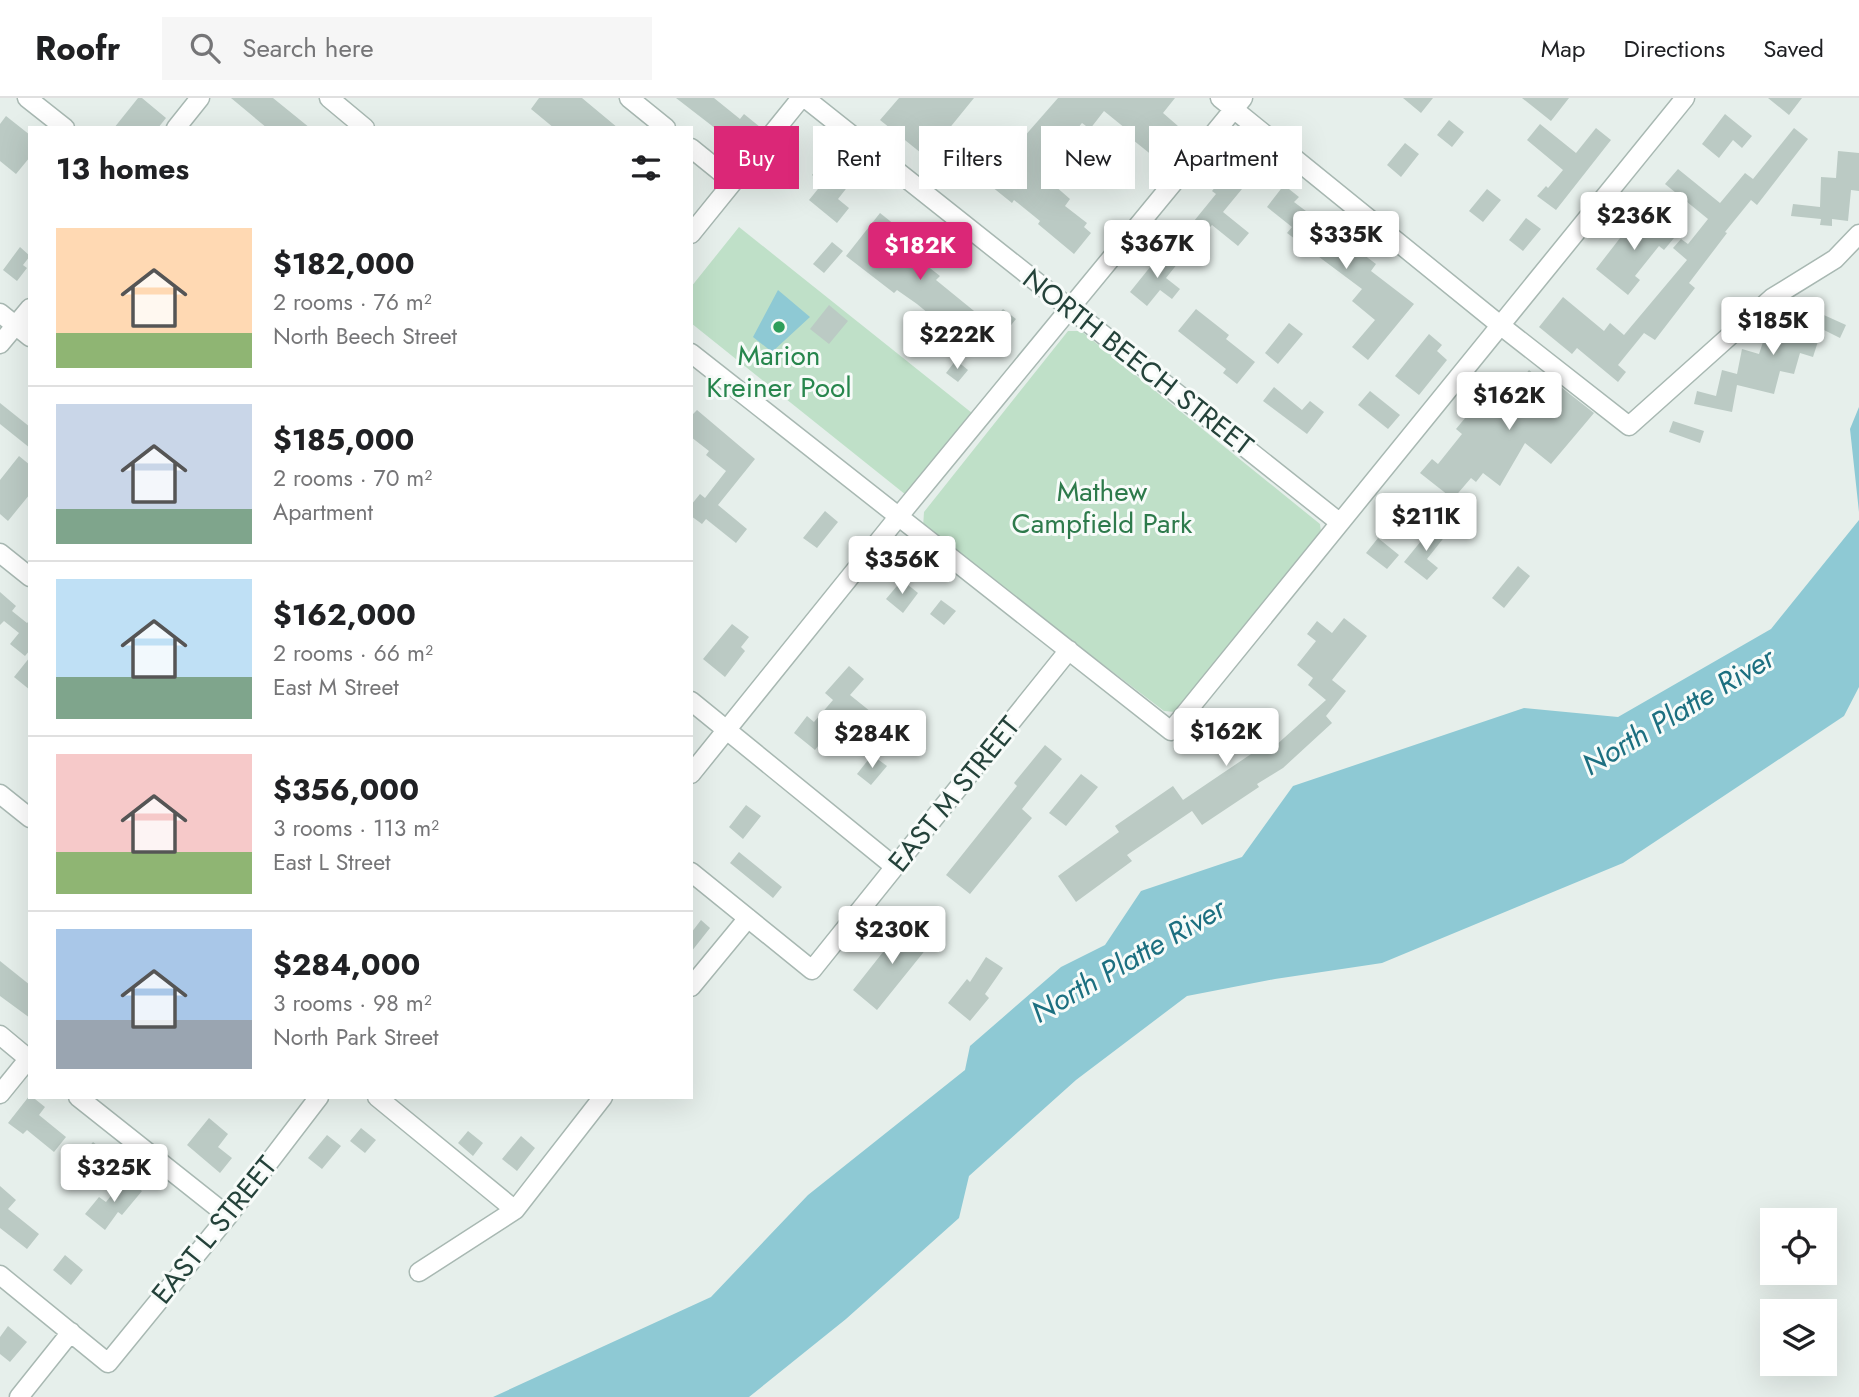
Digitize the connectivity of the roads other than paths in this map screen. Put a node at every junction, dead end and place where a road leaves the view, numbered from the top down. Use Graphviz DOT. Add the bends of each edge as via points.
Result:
graph roads {
  1 [pos="27,98"];
  2 [pos="200,98"];
  3 [pos="329,98"];
  4 [pos="629,98"];
  5 [pos="803,98"];
  6 [pos="1675,101"];
  7 [pos="1232,102"];
  8 [pos="62,126"];
  9 [pos="178,126"];
  10 [pos="363,126"];
  11 [pos="664,126"];
  12 [pos="780,126"];
  13 [pos="693,150"];
  14 [pos="714,167"];
  15 [pos="727,189"];
  16 [pos="693,232"];
  17 [pos="1859,234"];
  18 [pos="1069,308"];
  19 [pos="28,310"];
  20 [pos="0,313"];
  21 [pos="15,325"];
  22 [pos="1500,325"];
  23 [pos="28,335"];
  24 [pos="0,344"];
  25 [pos="693,355"];
  26 [pos="899,516"];
  27 [pos="1339,522"];
  28 [pos="0,553"];
  29 [pos="28,575"];
  30 [pos="1069,650"];
  31 [pos="693,703"];
  32 [pos="726,730"];
  33 [pos="693,771"];
  34 [pos="0,794"];
  35 [pos="28,816"];
  36 [pos="895,867"];
  37 [pos="693,874"];
  38 [pos="748,918"];
  39 [pos="693,986"];
  40 [pos="0,1035"];
  41 [pos="28,1058"];
  42 [pos="28,1060"];
  43 [pos="0,1094"];
  44 [pos="81,1099"];
  45 [pos="317,1099"];
  46 [pos="379,1099"];
  47 [pos="601,1099"];
  48 [pos="515,1210"];
  49 [pos="228,1216"];
  50 [pos="419,1272"];
  51 [pos="0,1275"];
  52 [pos="71,1332"];
  53 [pos="19,1397"];
  1 -- 8 [label="street"];
  2 -- 9 [label="street"];
  3 -- 10 [label="street"];
  4 -- 11 [label="street"];
  5 -- 12 [label="street"];
  5 -- 18 [label="street, NORTH BEECH STREET"];
  6 -- 22 [label="street"];
  7 -- 18 [label="street"];
  7 -- 22 [label="street"];
  13 -- 14 [label="street"];
  15 -- 16 [label="street"];
  17 -- 22 [label="street" via="1835,260 1772,298 1629,426"];
  18 -- 26 [label="street"];
  18 -- 27 [label="street, NORTH BEECH STREET"];
  19 -- 21 [label="street"];
  20 -- 21 [label="street"];
  21 -- 23 [label="street"];
  21 -- 24 [label="street"];
  22 -- 27 [label="street"];
  25 -- 26 [label="street"];
  26 -- 30 [label="street"];
  26 -- 32 [label="street"];
  27 -- 30 [label="street" via="1171,731"];
  28 -- 29 [label="street"];
  30 -- 36 [label="street, EAST M STREET"];
  31 -- 32 [label="street"];
  32 -- 33 [label="street"];
  32 -- 36 [label="street"];
  34 -- 35 [label="street"];
  36 -- 38 [label="street, EAST M STREET" via="812,970"];
  37 -- 38 [label="street"];
  38 -- 39 [label="street"];
  40 -- 41 [label="street"];
  42 -- 43 [label="street"];
  44 -- 49 [label="street"];
  45 -- 49 [label="street, EAST L STREET"];
  46 -- 48 [label="street"];
  47 -- 48 [label="street"];
  48 -- 50 [label="street"];
  49 -- 52 [label="street, EAST L STREET" via="108,1363"];
  51 -- 52 [label="street"];
  52 -- 53 [label="street"];
}
